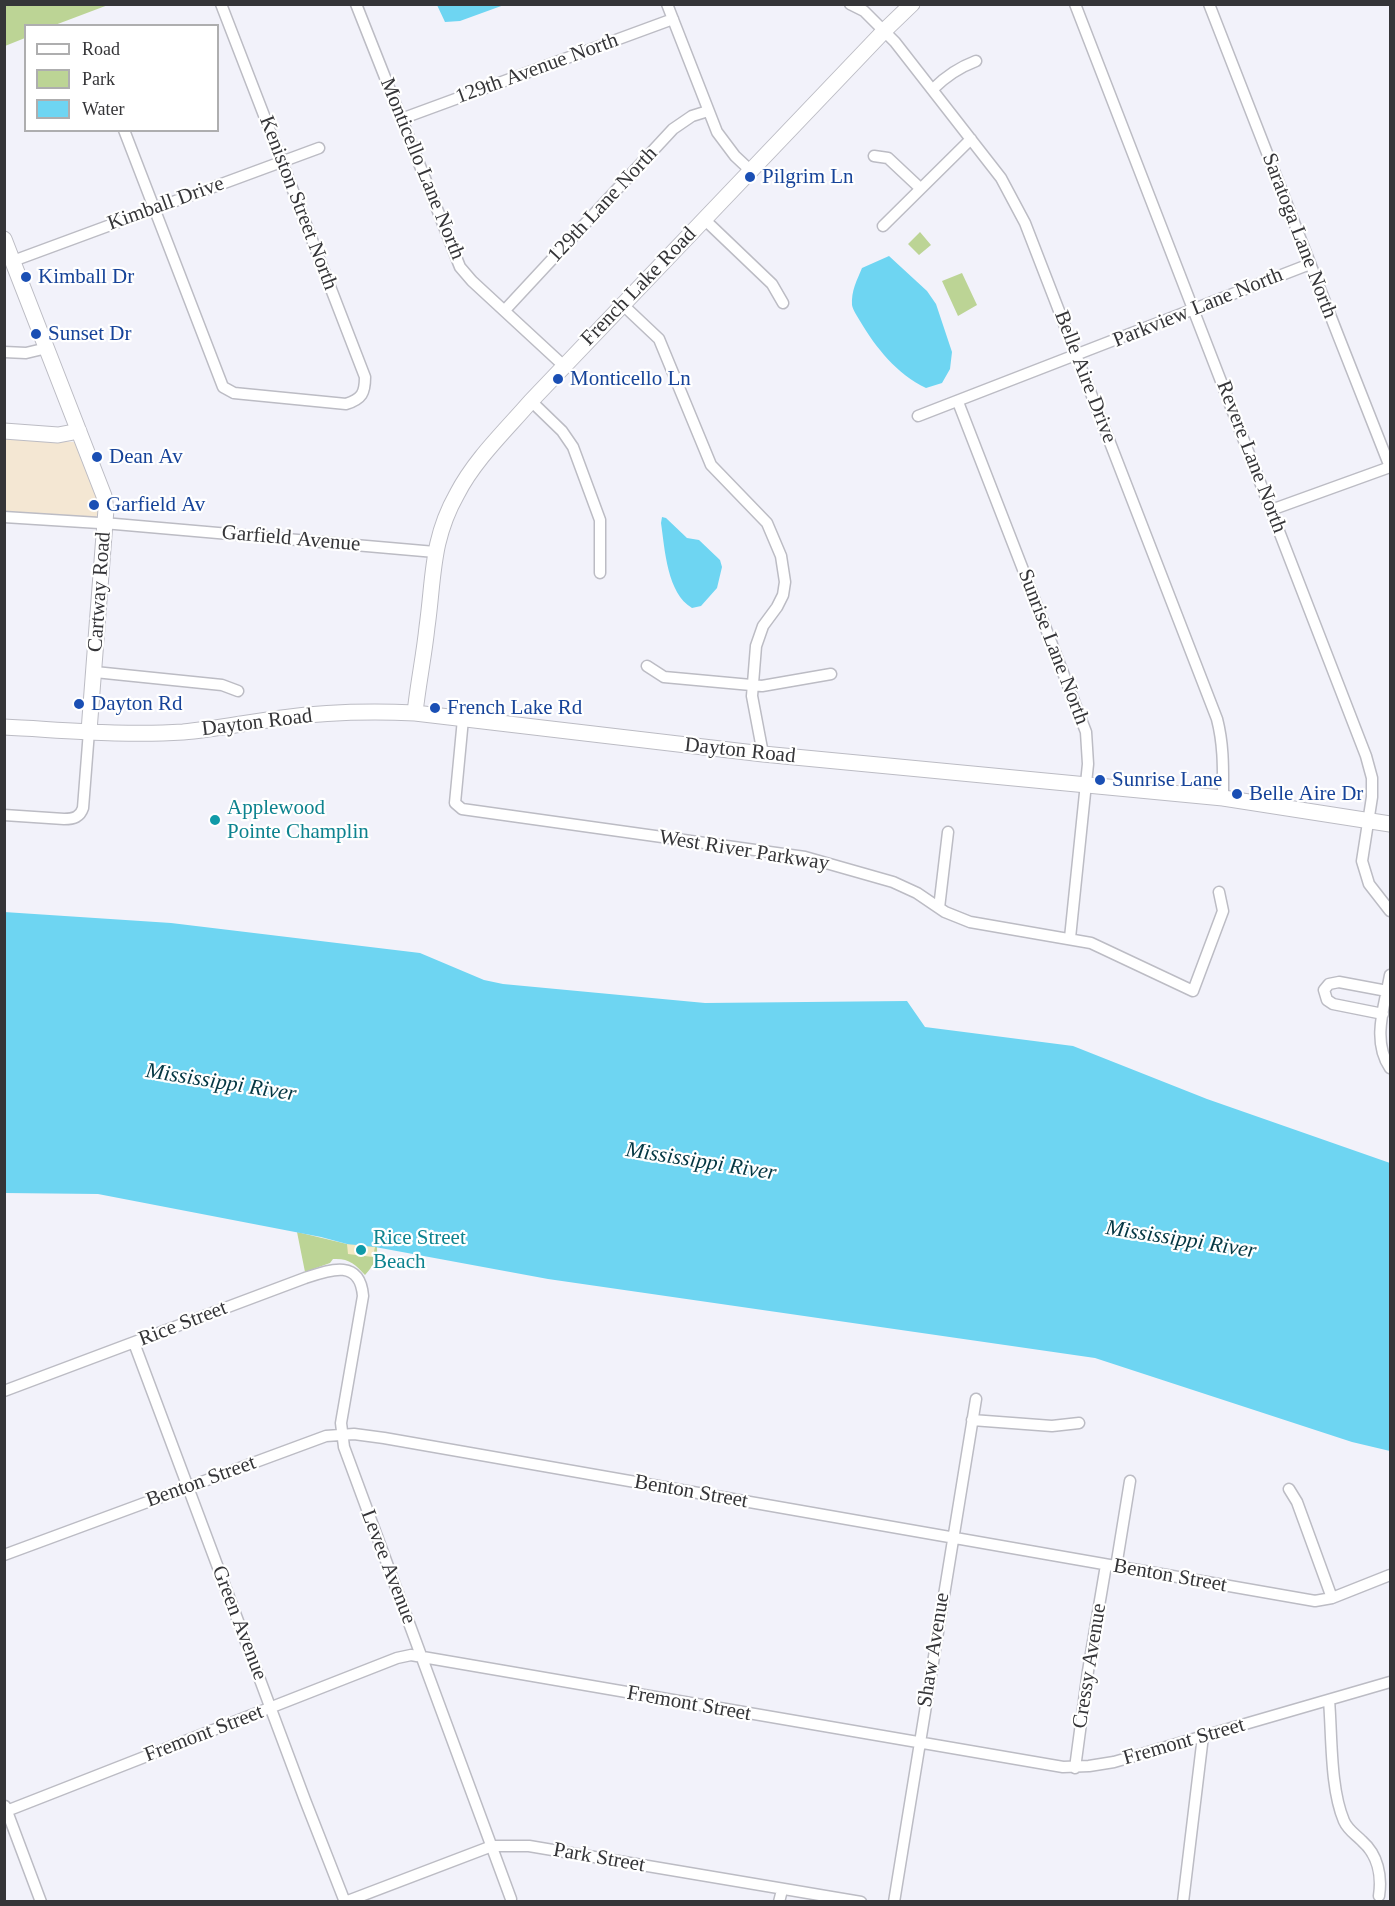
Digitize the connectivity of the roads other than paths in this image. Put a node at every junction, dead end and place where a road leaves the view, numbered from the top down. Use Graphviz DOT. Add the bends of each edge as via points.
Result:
graph roads {
  1 [pos="221,4"];
  2 [pos="356,4"];
  3 [pos="667,4"];
  4 [pos="850,4"];
  5 [pos="912,4"];
  6 [pos="1075,4"];
  7 [pos="1209,4"];
  8 [pos="673,19"];
  9 [pos="885,30"];
  10 [pos="976,61"];
  11 [pos="933,89"];
  12 [pos="708,111"];
  13 [pos="401,119"];
  14 [pos="125,132"];
  15 [pos="971,139"];
  16 [pos="319,148"];
  17 [pos="874,156"];
  18 [pos="282,162"];
  19 [pos="751,171"];
  20 [pos="920,188"];
  21 [pos="154,208"];
  22 [pos="704,219"];
  23 [pos="883,226"];
  24 [pos="4,239"];
  25 [pos="13,261"];
  26 [pos="1310,264"];
  27 [pos="783,303"];
  28 [pos="623,304"];
  29 [pos="1194,309"];
  30 [pos="505,310"];
  31 [pos="47,348"];
  32 [pos="4,352"];
  33 [pos="1077,356"];
  34 [pos="564,366"];
  35 [pos="531,400"];
  36 [pos="958,402"];
  37 [pos="918,416"];
  38 [pos="4,431"];
  39 [pos="79,431"];
  40 [pos="1390,467"];
  41 [pos="1271,510"];
  42 [pos="4,517"];
  43 [pos="105,524"];
  44 [pos="435,552"];
  45 [pos="600,573"];
  46 [pos="647,666"];
  47 [pos="95,672"];
  48 [pos="831,674"];
  49 [pos="753,685"];
  50 [pos="238,691"];
  51 [pos="415,713"];
  52 [pos="463,719"];
  53 [pos="4,720"];
  54 [pos="4,727"];
  55 [pos="89,731"];
  56 [pos="763,754"];
  57 [pos="1085,785"];
  58 [pos="1223,798"];
  59 [pos="4,815"];
  60 [pos="1369,820"];
  61 [pos="1390,824"];
  62 [pos="948,832"];
  63 [pos="1219,892"];
  64 [pos="939,908"];
  65 [pos="1390,911"];
  66 [pos="1070,938"];
  67 [pos="1390,975"];
  68 [pos="1388,991"];
  69 [pos="1383,1014"];
  70 [pos="1390,1068"];
  71 [pos="359,1280"];
  72 [pos="134,1343"];
  73 [pos="4,1391"];
  74 [pos="976,1399"];
  75 [pos="972,1420"];
  76 [pos="1078,1423"];
  77 [pos="342,1434"];
  78 [pos="1131,1481"];
  79 [pos="188,1486"];
  80 [pos="1289,1489"];
  81 [pos="952,1538"];
  82 [pos="4,1555"];
  83 [pos="1111,1566"];
  84 [pos="1390,1575"];
  85 [pos="1332,1598"];
  86 [pos="421,1657"];
  87 [pos="1390,1682"];
  88 [pos="1329,1701"];
  89 [pos="271,1708"];
  90 [pos="1203,1736"];
  91 [pos="919,1743"];
  92 [pos="1075,1768"];
  93 [pos="5,1810"];
  94 [pos="492,1846"];
  95 [pos="782,1890"];
  96 [pos="1379,1896"];
  97 [pos="511,1899"];
  98 [pos="41,1902"];
  99 [pos="345,1902"];
  100 [pos="779,1902"];
  101 [pos="861,1902"];
  102 [pos="894,1902"];
  103 [pos="1183,1902"];
  1 -- 18 [label="street, Keniston Street North"];
  2 -- 13 [label="street, Monticello Lane North"];
  3 -- 8 [label="street"];
  4 -- 9 [label="street, Belle Aire Drive"];
  5 -- 9 [label="street, French Lake Road"];
  6 -- 29 [label="street, Revere Lane North"];
  7 -- 26 [label="street, Saratoga Lane North"];
  8 -- 12 [label="street"];
  8 -- 13 [label="street, 129th Avenue North"];
  9 -- 11 [label="street, Belle Aire Drive"];
  9 -- 19 [label="street, French Lake Road"];
  10 -- 11 [label="street"];
  11 -- 15 [label="street, Belle Aire Drive"];
  12 -- 19 [label="street" via="724,142"];
  12 -- 30 [label="street, 129th Lane North" via="673,129"];
  13 -- 30 [label="street, Monticello Lane North" via="460,267"];
  14 -- 21 [label="street"];
  15 -- 20 [label="street"];
  15 -- 33 [label="street, Belle Aire Drive" via="1001,178 1025,223"];
  16 -- 18 [label="street, Kimball Drive"];
  17 -- 20 [label="street" via="888,158"];
  18 -- 21 [label="street, Kimball Drive"];
  18 -- 21 [label="street, Keniston Street North" via="365,377 365,391 358,400 346,404 234,393 224,387"];
  19 -- 22 [label="street, French Lake Road"];
  20 -- 23 [label="street"];
  21 -- 25 [label="street, Kimball Drive"];
  22 -- 27 [label="street" via="772,284"];
  22 -- 28 [label="street, French Lake Road"];
  24 -- 25 [label="street, Cartway Road"];
  25 -- 31 [label="street, Cartway Road"];
  26 -- 29 [label="street, Parkview Lane North"];
  26 -- 40 [label="street, Saratoga Lane North"];
  28 -- 34 [label="street, French Lake Road"];
  28 -- 49 [label="street" via="659,339 711,465 767,523 781,556 785,575 783,595 759,635"];
  29 -- 33 [label="street, Parkview Lane North"];
  29 -- 41 [label="street, Revere Lane North"];
  30 -- 34 [label="street, Monticello Lane North"];
  31 -- 32 [label="street" via="26,353"];
  31 -- 39 [label="street, Cartway Road"];
  33 -- 36 [label="street, Parkview Lane North"];
  33 -- 58 [label="street, Belle Aire Drive" via="1217,719 1222,736"];
  34 -- 35 [label="street, French Lake Road"];
  35 -- 44 [label="street, French Lake Road" via="457,492"];
  35 -- 45 [label="street" via="573,447 600,520"];
  36 -- 37 [label="street, Parkview Lane North"];
  36 -- 57 [label="street, Sunrise Lane North" via="1081,716 1088,746"];
  38 -- 39 [label="street" via="58,435"];
  39 -- 43 [label="street, Cartway Road" via="104,496"];
  40 -- 41 [label="street"];
  41 -- 60 [label="street, Revere Lane North" via="1370,767"];
  42 -- 43 [label="street, Garfield Avenue"];
  43 -- 44 [label="street, Garfield Avenue"];
  43 -- 47 [label="street, Cartway Road"];
  44 -- 51 [label="street, French Lake Road"];
  46 -- 49 [label="street" via="664,677"];
  47 -- 50 [label="street" via="222,685"];
  47 -- 55 [label="street, Cartway Road"];
  48 -- 49 [label="street" via="775,685"];
  49 -- 56 [label="street"];
  51 -- 52 [label="street, Dayton Road"];
  51 -- 55 [label="street, Dayton Road" via="323,714 164,733"];
  52 -- 56 [label="street, Dayton Road"];
  52 -- 64 [label="street, West River Parkway" via="454,803 462,809 805,857 893,882"];
  53 -- 55 [label="street, Dayton Road"];
  54 -- 55 [label="street, Dayton Road"];
  55 -- 59 [label="street, Cartway Road" via="83,808 77,817"];
  56 -- 57 [label="street, Dayton Road"];
  57 -- 58 [label="street, Dayton Road"];
  57 -- 66 [label="street, Sunrise Lane North"];
  58 -- 60 [label="street, Dayton Road"];
  60 -- 61 [label="street, Dayton Road"];
  60 -- 65 [label="street, Revere Lane North" via="1362,861 1364,873"];
  62 -- 64 [label="street"];
  63 -- 66 [label="street, West River Parkway" via="1223,911 1192,991 1091,942"];
  64 -- 66 [label="street, West River Parkway" via="970,922"];
  67 -- 68 [label="street"];
  68 -- 69 [label="street"];
  68 -- 69 [label="street" via="1339,982 1324,990 1324,996 1333,1004"];
  69 -- 70 [label="street" via="1380,1045"];
  71 -- 72 [label="street, Rice Street" via="352,1272 333,1268"];
  71 -- 77 [label="street, Levee Avenue" via="363,1296"];
  72 -- 73 [label="street, Rice Street"];
  72 -- 79 [label="street, Green Avenue"];
  74 -- 75 [label="street, Shaw Avenue"];
  75 -- 76 [label="street" via="1052,1426"];
  75 -- 81 [label="street, Shaw Avenue"];
  77 -- 79 [label="street, Benton Street" via="326,1436"];
  77 -- 81 [label="street, Benton Street" via="517,1460"];
  77 -- 86 [label="street, Levee Avenue" via="356,1484"];
  78 -- 83 [label="street, Cressy Avenue"];
  79 -- 82 [label="street, Benton Street"];
  79 -- 89 [label="street, Green Avenue"];
  80 -- 85 [label="street"];
  81 -- 83 [label="street, Benton Street"];
  81 -- 91 [label="street, Shaw Avenue"];
  83 -- 85 [label="street, Benton Street" via="1300,1599"];
  83 -- 92 [label="street, Cressy Avenue" via="1088,1671"];
  84 -- 85 [label="street, Benton Street"];
  86 -- 89 [label="street, Fremont Street" via="397,1658"];
  86 -- 91 [label="street, Fremont Street"];
  86 -- 94 [label="street, Levee Avenue"];
  87 -- 88 [label="street, Fremont Street"];
  88 -- 90 [label="street, Fremont Street"];
  88 -- 96 [label="street" via="1336,1800 1348,1828 1372,1852 1378,1867"];
  89 -- 93 [label="street, Fremont Street"];
  89 -- 99 [label="street, Green Avenue"];
  90 -- 92 [label="street, Fremont Street" via="1104,1765"];
  90 -- 103 [label="street"];
  91 -- 92 [label="street, Fremont Street"];
  91 -- 102 [label="street, Shaw Avenue"];
  93 -- 98 [label="street"];
  94 -- 95 [label="street, Park Street" via="529,1846"];
  94 -- 97 [label="street, Levee Avenue"];
  94 -- 99 [label="street, Park Street"];
  95 -- 100 [label="street"];
  95 -- 101 [label="street, Park Street"];
}
